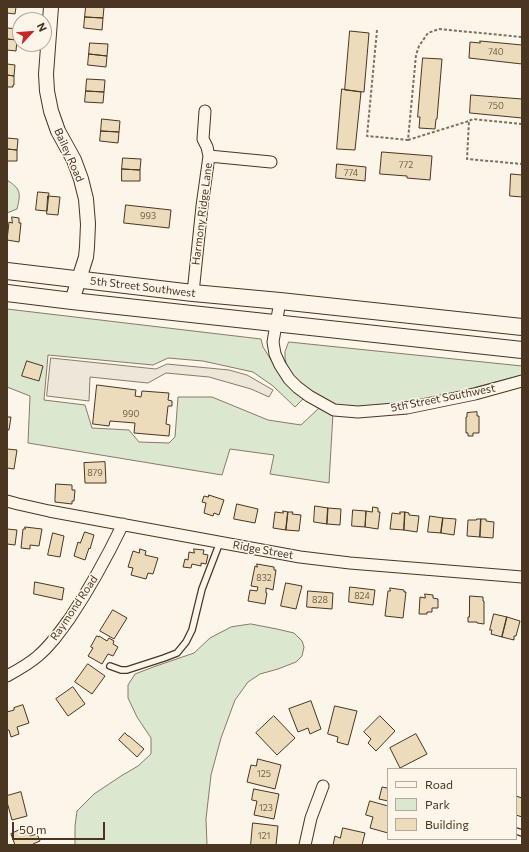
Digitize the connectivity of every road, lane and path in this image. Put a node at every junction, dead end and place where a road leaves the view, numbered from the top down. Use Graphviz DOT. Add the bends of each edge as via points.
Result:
graph roads {
  1 [pos="51,7"];
  2 [pos="377,30"];
  3 [pos="522,37"];
  4 [pos="204,111"];
  5 [pos="469,121"];
  6 [pos="522,124"];
  7 [pos="408,140"];
  8 [pos="209,156"];
  9 [pos="271,162"];
  10 [pos="522,164"];
  11 [pos="7,272"];
  12 [pos="79,279"];
  13 [pos="7,293"];
  14 [pos="194,294"];
  15 [pos="72,301"];
  16 [pos="280,301"];
  17 [pos="276,323"];
  18 [pos="522,327"];
  19 [pos="522,350"];
  20 [pos="522,381"];
  21 [pos="7,501"];
  22 [pos="122,524"];
  23 [pos="220,542"];
  24 [pos="522,577"];
  25 [pos="110,666"];
  26 [pos="7,676"];
  27 [pos="323,786"];
  28 [pos="305,845"];
  1 -- 12 [label="street, Bailey Road" via="47,91 58,131 82,179 86,199 87,247"];
  2 -- 7 [label="path" via="367,136"];
  3 -- 7 [label="path" via="439,29 428,34 418,46 416,55"];
  4 -- 8 [label="street, Harmony Ridge Lane" via="203,139"];
  5 -- 6 [label="path" via="473,119"];
  5 -- 7 [label="path"];
  5 -- 10 [label="path" via="467,159"];
  8 -- 9 [label="street"];
  8 -- 14 [label="street, Harmony Ridge Lane"];
  11 -- 12 [label="main road, 5th Street Southwest"];
  12 -- 14 [label="main road, 5th Street Southwest"];
  12 -- 15 [label="street, Bailey Road"];
  13 -- 15 [label="main road, 5th Street Southwest"];
  14 -- 16 [label="main road, 5th Street Southwest"];
  15 -- 17 [label="main road, 5th Street Southwest"];
  16 -- 17 [label="street, 5th Street Southwest"];
  16 -- 18 [label="main road, 5th Street Southwest"];
  17 -- 19 [label="main road, 5th Street Southwest"];
  17 -- 20 [label="street, 5th Street Southwest" via="275,354 289,379 297,388 334,410 358,412 408,408"];
  21 -- 22 [label="street, Ridge Street"];
  22 -- 23 [label="street, Ridge Street"];
  22 -- 26 [label="street, Raymond Road" via="80,604 56,638 39,656"];
  23 -- 24 [label="street, Ridge Street" via="343,562"];
  23 -- 25 [label="lane" via="202,589 192,630 177,653 127,670"];
  27 -- 28 [label="street" via="311,818"];
}
